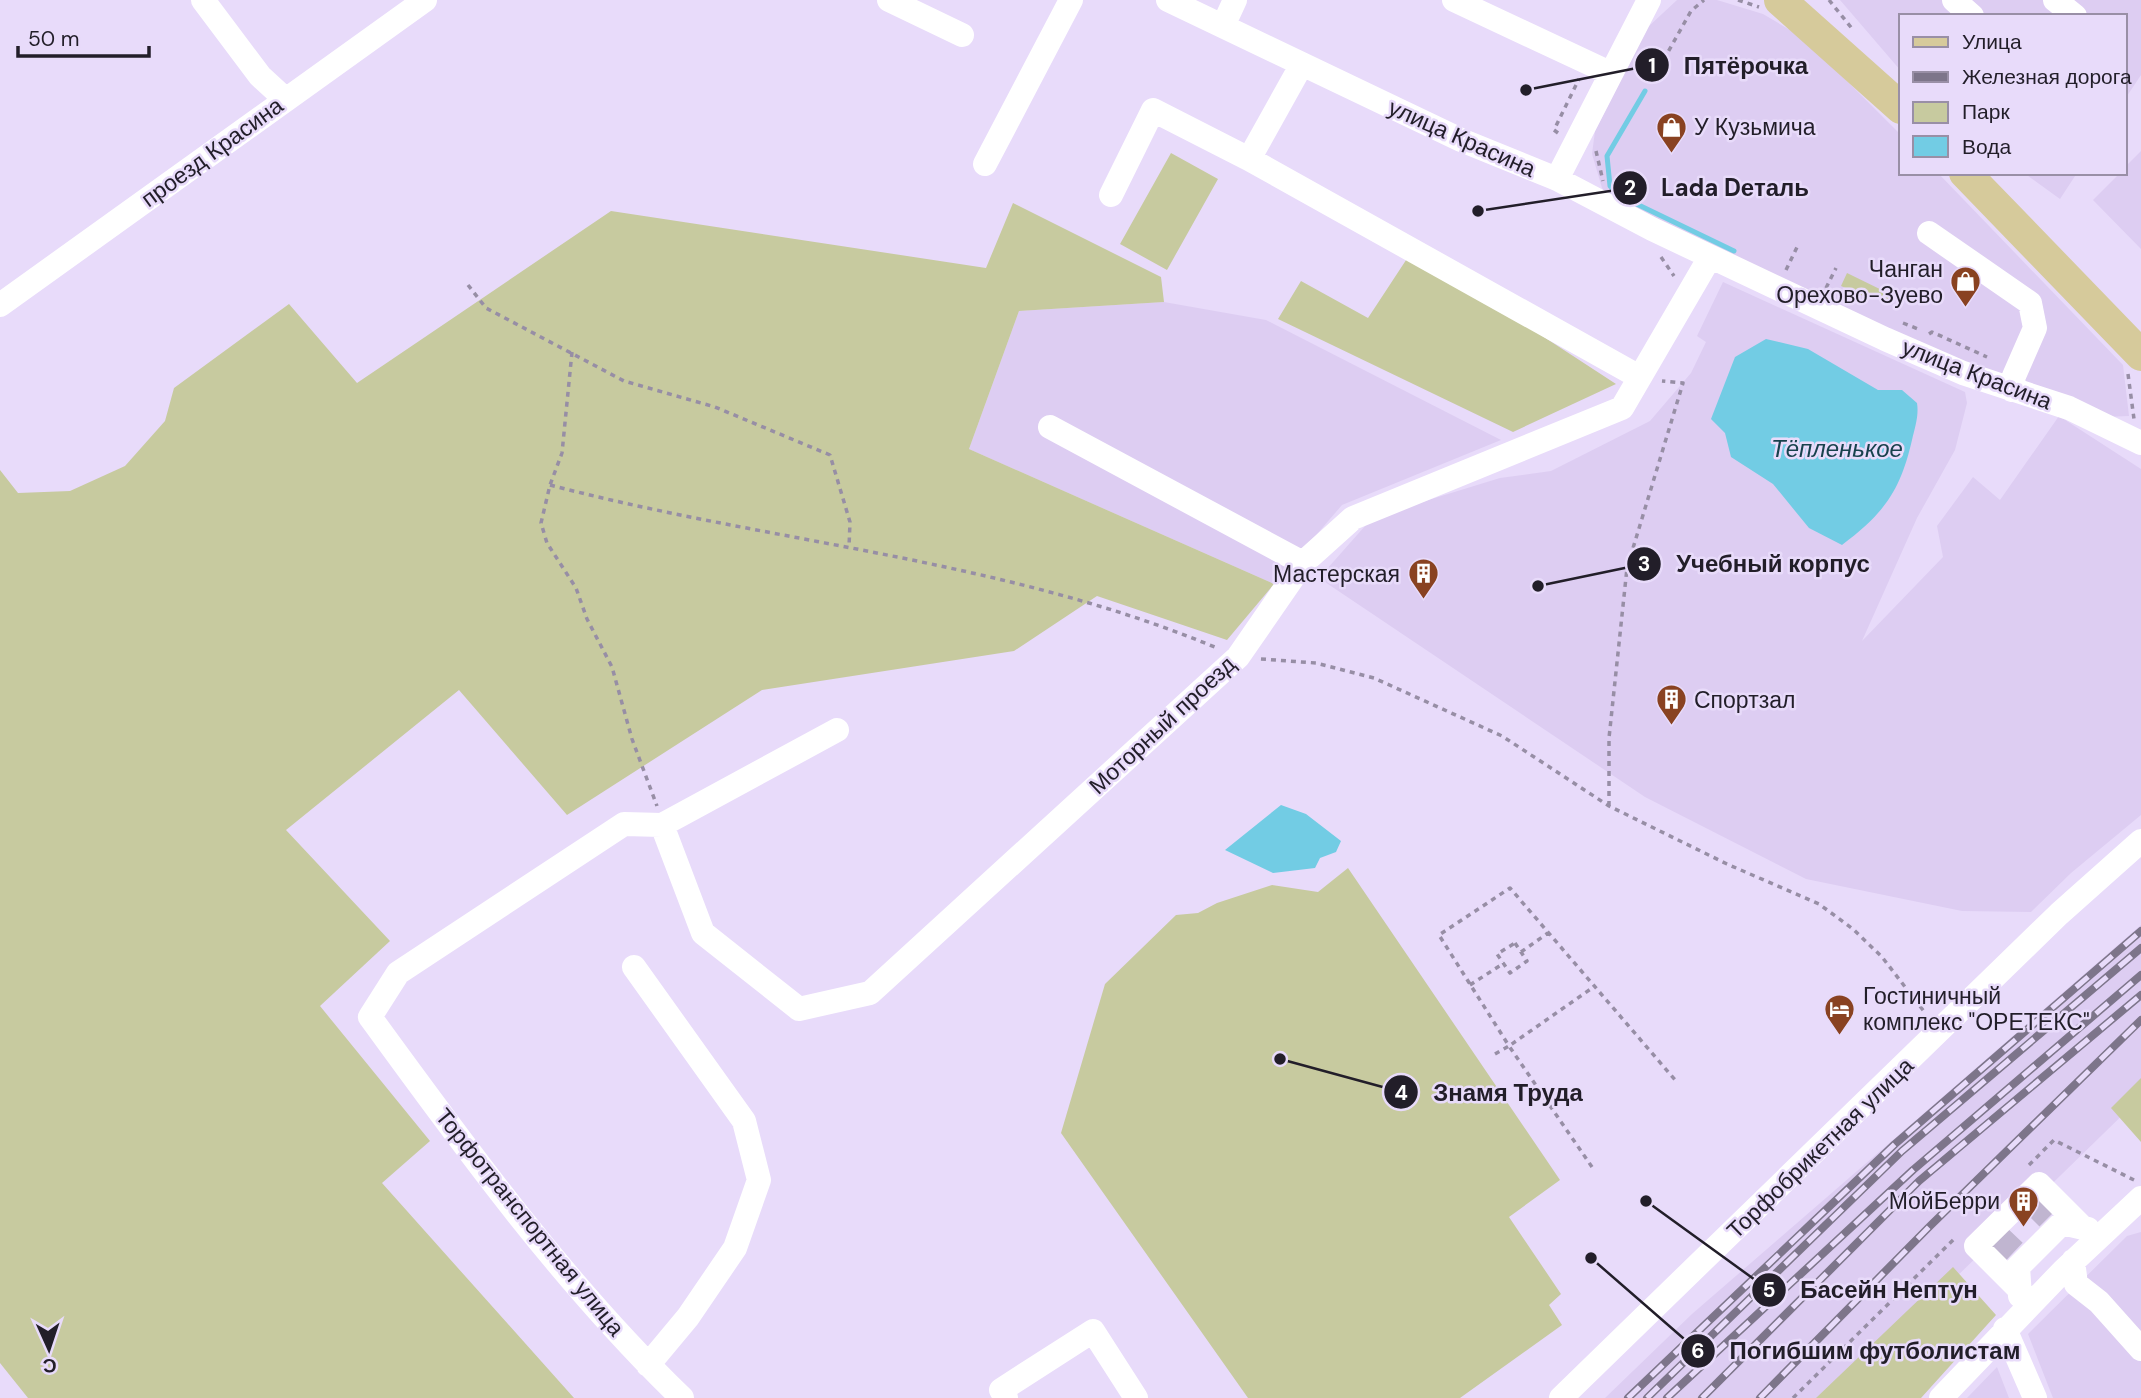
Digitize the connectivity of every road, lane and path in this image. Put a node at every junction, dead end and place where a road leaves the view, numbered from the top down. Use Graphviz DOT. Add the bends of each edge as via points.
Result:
graph roads {
  1 [pos="203,0"];
  2 [pos="425,0"];
  3 [pos="889,0"];
  4 [pos="1071,0"];
  5 [pos="1168,0"];
  6 [pos="1235,0"];
  7 [pos="1454,0"];
  8 [pos="1649,0"];
  9 [pos="1664,0"];
  10 [pos="1704,0"];
  11 [pos="1780,0"];
  12 [pos="1815,0"];
  13 [pos="1953,0"];
  14 [pos="2055,0"];
  15 [pos="1940,14"];
  16 [pos="1970,14"];
  17 [pos="2072,14"];
  18 [pos="1223,26"];
  19 [pos="962,35"];
  20 [pos="1630,39"];
  21 [pos="1662,61"];
  22 [pos="1302,64"];
  23 [pos="1610,73"];
  24 [pos="285,99"];
  25 [pos="1899,106"];
  26 [pos="1899,106"];
  27 [pos="1249,159"];
  28 [pos="985,164"];
  29 [pos="1967,175"];
  30 [pos="1557,179"];
  31 [pos="1111,195"];
  32 [pos="1929,233"];
  33 [pos="1799,243"];
  34 [pos="1654,247"];
  35 [pos="1710,257"];
  36 [pos="1836,268"];
  37 [pos="1783,278"];
  38 [pos="468,285"];
  39 [pos="1688,296"];
  40 [pos="1822,296"];
  41 [pos="0,305"];
  42 [pos="1906,323"];
  43 [pos="1922,323"];
  44 [pos="1918,329"];
  45 [pos="572,352"];
  46 [pos="2134,360"];
  47 [pos="1995,361"];
  48 [pos="1637,377"];
  49 [pos="2012,390"];
  50 [pos="2126,421"];
  51 [pos="1050,427"];
  52 [pos="2141,443"];
  53 [pos="550,485"];
  54 [pos="849,547"];
  55 [pos="1303,563"];
  56 [pos="1238,657"];
  57 [pos="837,730"];
  58 [pos="1609,806"];
  59 [pos="662,825"];
  60 [pos="2141,841"];
  61 [pos="1548,933"];
  62 [pos="1521,952"];
  63 [pos="1504,964"];
  64 [pos="634,967"];
  65 [pos="1471,985"];
  66 [pos="1595,986"];
  67 [pos="1940,1032"];
  68 [pos="1509,1046"];
  69 [pos="1495,1054"];
  70 [pos="1675,1081"];
  71 [pos="1592,1167"];
  72 [pos="2140,1200"];
  73 [pos="2048,1239"];
  74 [pos="2073,1261"];
  75 [pos="2021,1300"];
  76 [pos="2005,1329"];
  77 [pos="2141,1349"];
  78 [pos="648,1365"];
  79 [pos="999,1395"];
  80 [pos="682,1398"];
  81 [pos="1136,1398"];
  82 [pos="1561,1398"];
  83 [pos="1941,1398"];
  84 [pos="2035,1398"];
  1 -- 24 [label="street" via="260,76"];
  2 -- 24 [label="street, проезд Красина"];
  3 -- 19 [label="street"];
  4 -- 28 [label="street"];
  5 -- 18 [label="street, улица Красина"];
  6 -- 18 [label="street"];
  7 -- 23 [label="street"];
  8 -- 20 [label="street"];
  9 -- 20 [label="street"];
  10 -- 21 [label="path" via="1691,11"];
  11 -- 25 [label="main road"];
  12 -- 26 [label="main road"];
  13 -- 15 [label="street"];
  13 -- 16 [label="street"];
  14 -- 17 [label="street"];
  18 -- 22 [label="street, улица Красина"];
  20 -- 23 [label="street"];
  22 -- 27 [label="street"];
  22 -- 30 [label="street, улица Красина" via="1491,154"];
  23 -- 30 [label="street"];
  24 -- 41 [label="street, проезд Красина"];
  27 -- 31 [label="street" via="1153,110"];
  27 -- 48 [label="street"];
  29 -- 46 [label="main road"];
  30 -- 35 [label="street, улица Красина"];
  32 -- 49 [label="street" via="2030,303 2035,328"];
  33 -- 37 [label="path"];
  34 -- 39 [label="path"];
  35 -- 39 [label="street, Моторный проезд"];
  35 -- 49 [label="street, улица Красина" via="1896,344"];
  36 -- 40 [label="path"];
  38 -- 45 [label="path" via="486,308"];
  39 -- 48 [label="street, Моторный проезд"];
  42 -- 44 [label="path"];
  43 -- 44 [label="path"];
  44 -- 47 [label="path"];
  45 -- 53 [label="path" via="562,453"];
  45 -- 54 [label="path" via="624,381 715,407 830,455 850,522"];
  46 -- 50 [label="path" via="2134,420"];
  48 -- 55 [label="street, Моторный проезд" via="1622,408 1353,518"];
  48 -- 58 [label="path" via="1683,383 1627,568 1609,737"];
  49 -- 52 [label="street, улица Красина" via="2069,408"];
  51 -- 55 [label="street"];
  53 -- 54 [label="path" via="642,509"];
  53 -- 59 [label="path" via="541,523 547,543 576,588 612,667"];
  54 -- 56 [label="path" via="995,576 1154,622"];
  55 -- 56 [label="street, Моторный проезд"];
  56 -- 58 [label="path" via="1316,663 1374,678 1502,736"];
  56 -- 59 [label="street, Моторный проезд" via="870,993 799,1009 703,933"];
  57 -- 59 [label="street"];
  58 -- 67 [label="path" via="1819,904 1882,957"];
  59 -- 78 [label="street, Торфотранспортная улица" via="624,824 398,973 370,1017 484,1174"];
  60 -- 67 [label="street, Торфобрикетная улица" via="2059,914"];
  61 -- 62 [label="path"];
  61 -- 65 [label="path" via="1510,888 1439,935"];
  61 -- 66 [label="path"];
  62 -- 63 [label="path" via="1527,961 1519,967 1510,972"];
  62 -- 63 [label="path" via="1515,943 1497,954"];
  63 -- 65 [label="path"];
  64 -- 78 [label="street" via="744,1121 759,1180 735,1248"];
  65 -- 68 [label="path"];
  66 -- 68 [label="path"];
  66 -- 70 [label="path"];
  67 -- 82 [label="street, Торфобрикетная улица"];
  68 -- 69 [label="path"];
  68 -- 71 [label="path"];
  72 -- 73 [label="street"];
  73 -- 74 [label="street"];
  73 -- 75 [label="street" via="2018,1267"];
  73 -- 75 [label="street" via="2039,1184 2012,1216 1976,1246"];
  74 -- 75 [label="street"];
  74 -- 77 [label="street" via="2076,1284 2099,1302"];
  75 -- 76 [label="street"];
  76 -- 83 [label="street"];
  76 -- 84 [label="street"];
  78 -- 80 [label="street, Торфотранспортная улица"];
  79 -- 81 [label="street" via="1093,1331"];
}
